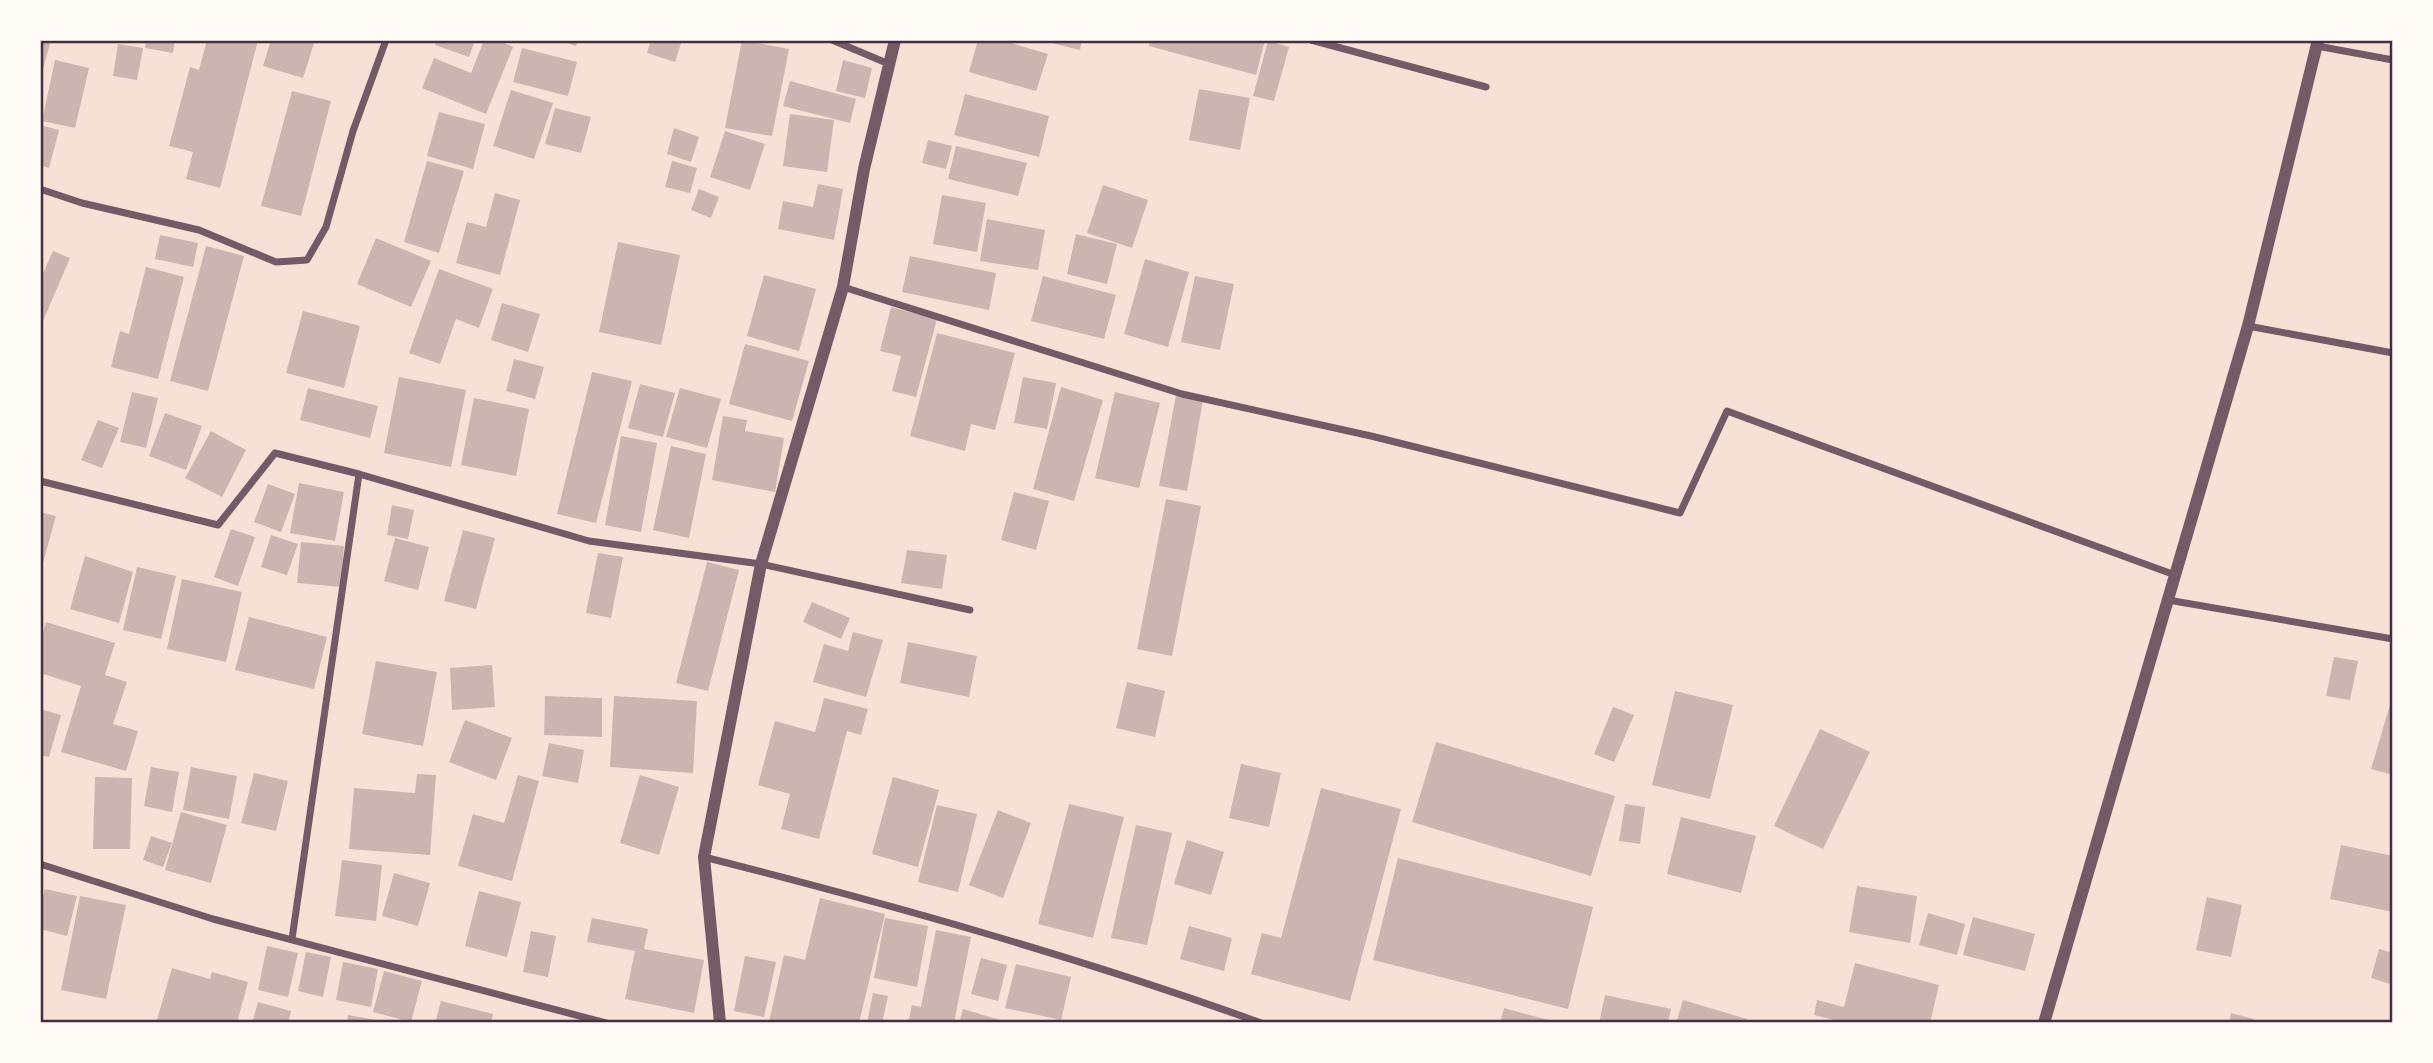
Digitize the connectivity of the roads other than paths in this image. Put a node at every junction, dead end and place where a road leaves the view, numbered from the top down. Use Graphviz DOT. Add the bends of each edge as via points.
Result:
graph roads {
  1 [pos="386,40"];
  2 [pos="832,40"];
  3 [pos="895,40"];
  4 [pos="1311,40"];
  5 [pos="2318,43"];
  6 [pos="2393,60"];
  7 [pos="889,64"];
  8 [pos="1486,88"];
  9 [pos="40,189"];
  10 [pos="843,287"];
  11 [pos="2248,326"];
  12 [pos="2393,354"];
  13 [pos="359,474"];
  14 [pos="40,481"];
  15 [pos="761,564"];
  16 [pos="2175,575"];
  17 [pos="2168,600"];
  18 [pos="970,610"];
  19 [pos="2393,639"];
  20 [pos="704,857"];
  21 [pos="40,864"];
  22 [pos="292,939"];
  23 [pos="724,1022"];
  24 [pos="606,1023"];
  25 [pos="1261,1023"];
  26 [pos="2044,1023"];
  1 -- 9 [label="street" via="353,131 327,227 307,260 276,262 199,230"];
  2 -- 7 [label="street"];
  3 -- 7 [label="street"];
  4 -- 8 [label="street"];
  5 -- 6 [label="street"];
  5 -- 11 [label="street"];
  7 -- 10 [label="street"];
  10 -- 15 [label="street"];
  10 -- 16 [label="street" via="1182,394 1679,513 1727,411"];
  11 -- 12 [label="street"];
  11 -- 16 [label="street"];
  13 -- 14 [label="street" via="275,453 218,525"];
  13 -- 15 [label="street" via="589,541"];
  13 -- 22 [label="street"];
  15 -- 18 [label="street"];
  15 -- 20 [label="street"];
  16 -- 17 [label="street"];
  17 -- 19 [label="street"];
  17 -- 26 [label="street"];
  20 -- 23 [label="street"];
  20 -- 25 [label="street" via="1034,948"];
  21 -- 22 [label="street"];
  22 -- 24 [label="street"];
}
